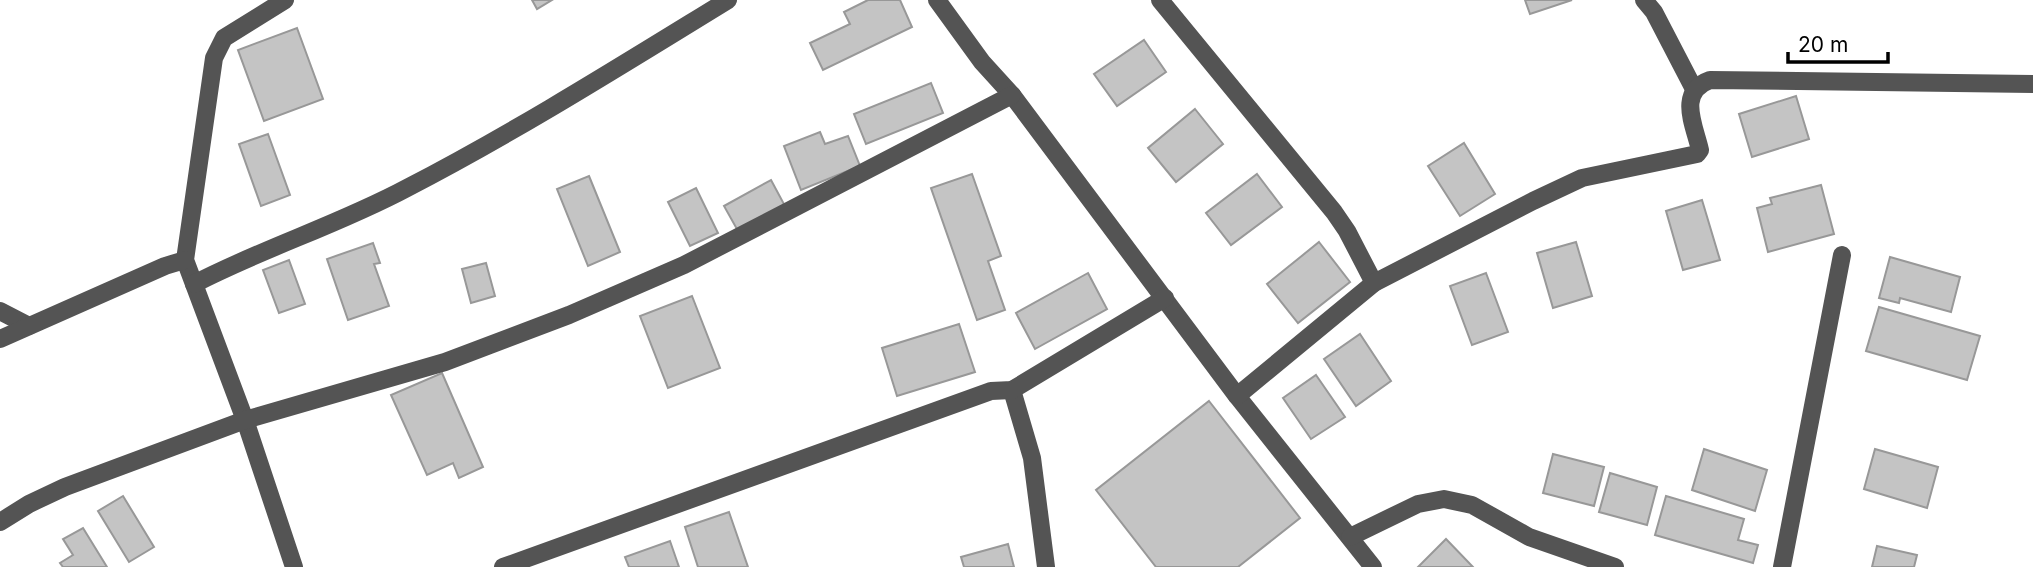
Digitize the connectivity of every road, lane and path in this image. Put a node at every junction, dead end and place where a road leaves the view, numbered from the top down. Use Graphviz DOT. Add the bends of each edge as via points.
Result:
graph roads {
  1 [pos="285,0"];
  2 [pos="728,0"];
  3 [pos="938,0"];
  4 [pos="1160,0"];
  5 [pos="1644,0"];
  6 [pos="2033,84"];
  7 [pos="1694,89"];
  8 [pos="1012,95"];
  9 [pos="1842,255"];
  10 [pos="185,260"];
  11 [pos="1374,283"];
  12 [pos="194,284"];
  13 [pos="1165,298"];
  14 [pos="0,311"];
  15 [pos="29,326"];
  16 [pos="0,339"];
  17 [pos="1012,390"];
  18 [pos="1237,396"];
  19 [pos="245,420"];
  20 [pos="0,522"];
  21 [pos="1350,537"];
  22 [pos="294,567"];
  23 [pos="503,567"];
  24 [pos="1046,567"];
  25 [pos="1373,567"];
  26 [pos="1615,567"];
  27 [pos="1782,567"];
  1 -- 10 [label="street" via="224,38 218,47"];
  2 -- 12 [label="street" via="567,99 405,190"];
  3 -- 8 [label="street"];
  4 -- 11 [label="street" via="1334,212"];
  5 -- 7 [label="street"];
  6 -- 7 [label="street" via="1710,80"];
  7 -- 11 [label="street" via="1690,97 1700,150 1697,155 1582,178"];
  8 -- 13 [label="street"];
  8 -- 19 [label="street" via="684,265 569,315 445,362"];
  9 -- 27 [label="street"];
  10 -- 12 [label="street"];
  10 -- 15 [label="street"];
  11 -- 18 [label="street"];
  12 -- 19 [label="street"];
  13 -- 17 [label="street"];
  13 -- 18 [label="street"];
  14 -- 15 [label="street"];
  15 -- 16 [label="street"];
  17 -- 23 [label="street" via="990,391"];
  17 -- 24 [label="street" via="1032,458"];
  18 -- 21 [label="street"];
  19 -- 20 [label="street" via="65,487"];
  19 -- 22 [label="street"];
  21 -- 25 [label="street"];
  21 -- 26 [label="street" via="1419,504 1444,499 1472,505 1529,537"];
}
